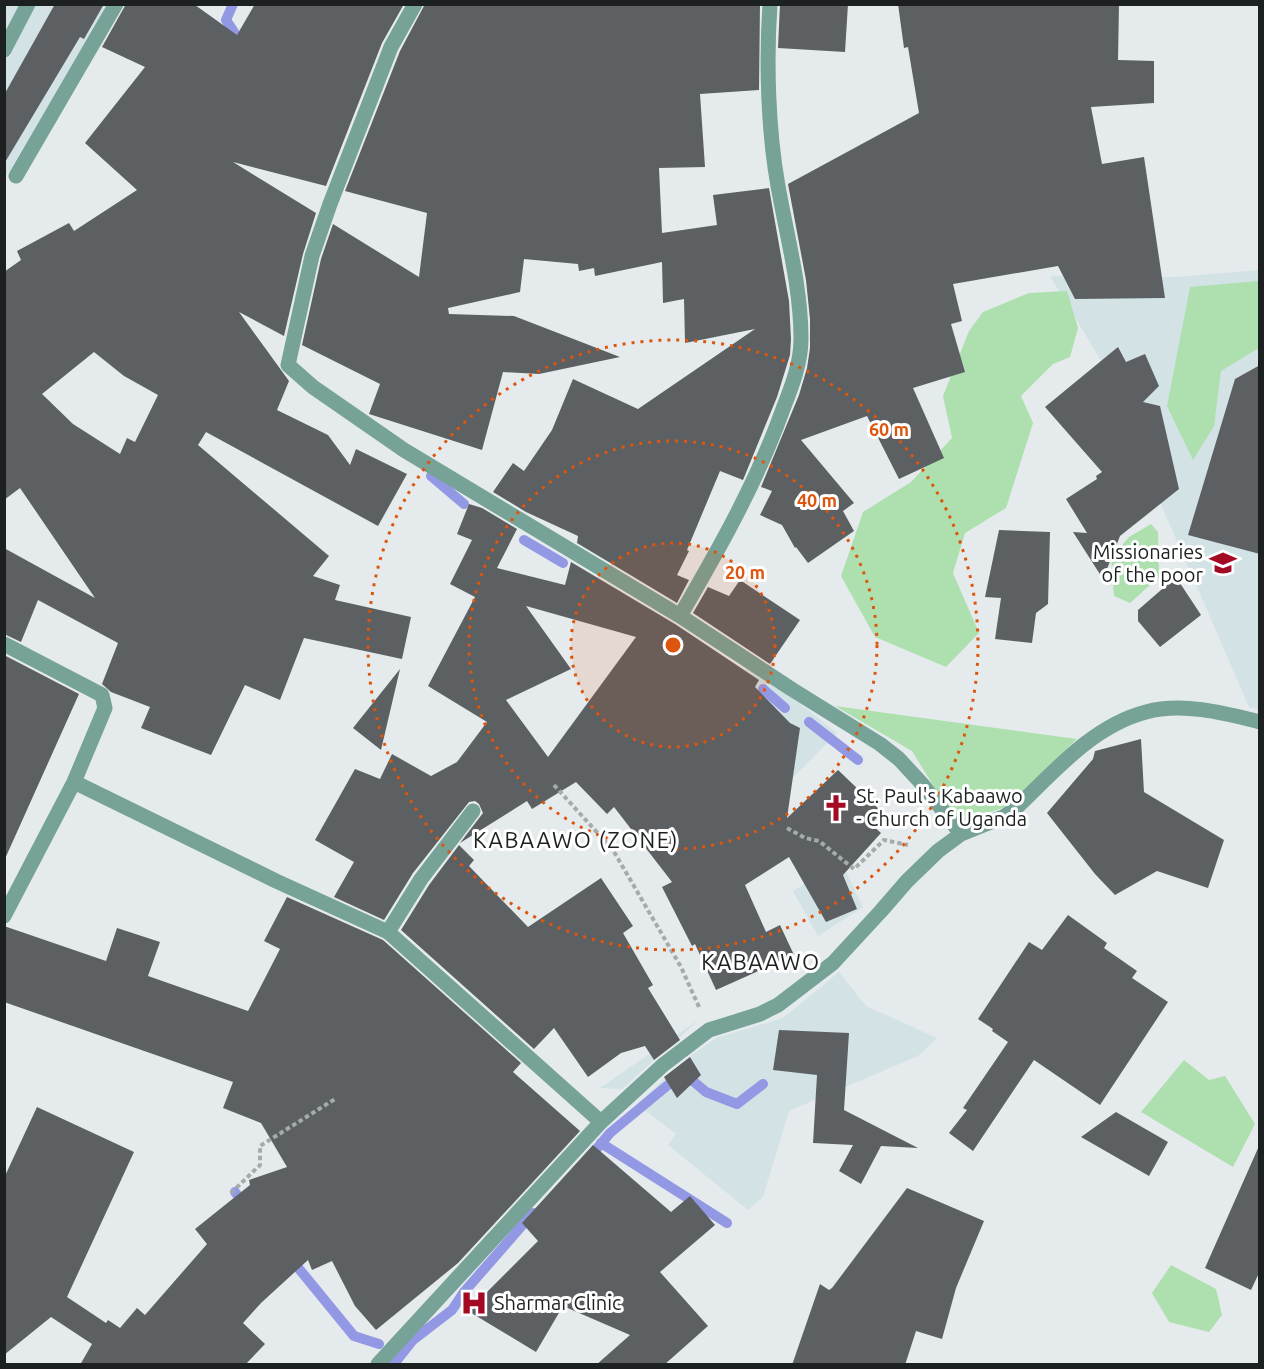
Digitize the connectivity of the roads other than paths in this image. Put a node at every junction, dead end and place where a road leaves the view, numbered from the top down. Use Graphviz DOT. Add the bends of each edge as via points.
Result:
graph roads {
  1 [pos="28,4"];
  2 [pos="116,4"];
  3 [pos="415,4"];
  4 [pos="770,4"];
  5 [pos="4,50"];
  6 [pos="16,176"];
  7 [pos="680,616"];
  8 [pos="4,644"];
  9 [pos="1260,722"];
  10 [pos="74,782"];
  11 [pos="473,811"];
  12 [pos="961,834"];
  13 [pos="4,916"];
  14 [pos="388,932"];
  15 [pos="601,1122"];
  16 [pos="378,1365"];
  1 -- 5 [label="street"];
  2 -- 6 [label="street"];
  3 -- 7 [label="street" via="391,47 330,204 312,256 288,365 404,450"];
  4 -- 7 [label="street" via="769,89 778,184 798,294 799,357 763,462"];
  7 -- 12 [label="street" via="900,759"];
  8 -- 10 [label="street" via="102,695 105,708"];
  9 -- 12 [label="street" via="1175,708 1147,711 1123,720 1080,747 1014,810"];
  10 -- 13 [label="street"];
  10 -- 14 [label="street"];
  11 -- 14 [label="street" via="421,879"];
  12 -- 15 [label="street" via="907,881 833,963 778,1005 709,1030 663,1065"];
  14 -- 15 [label="street"];
  15 -- 16 [label="street"];
}
